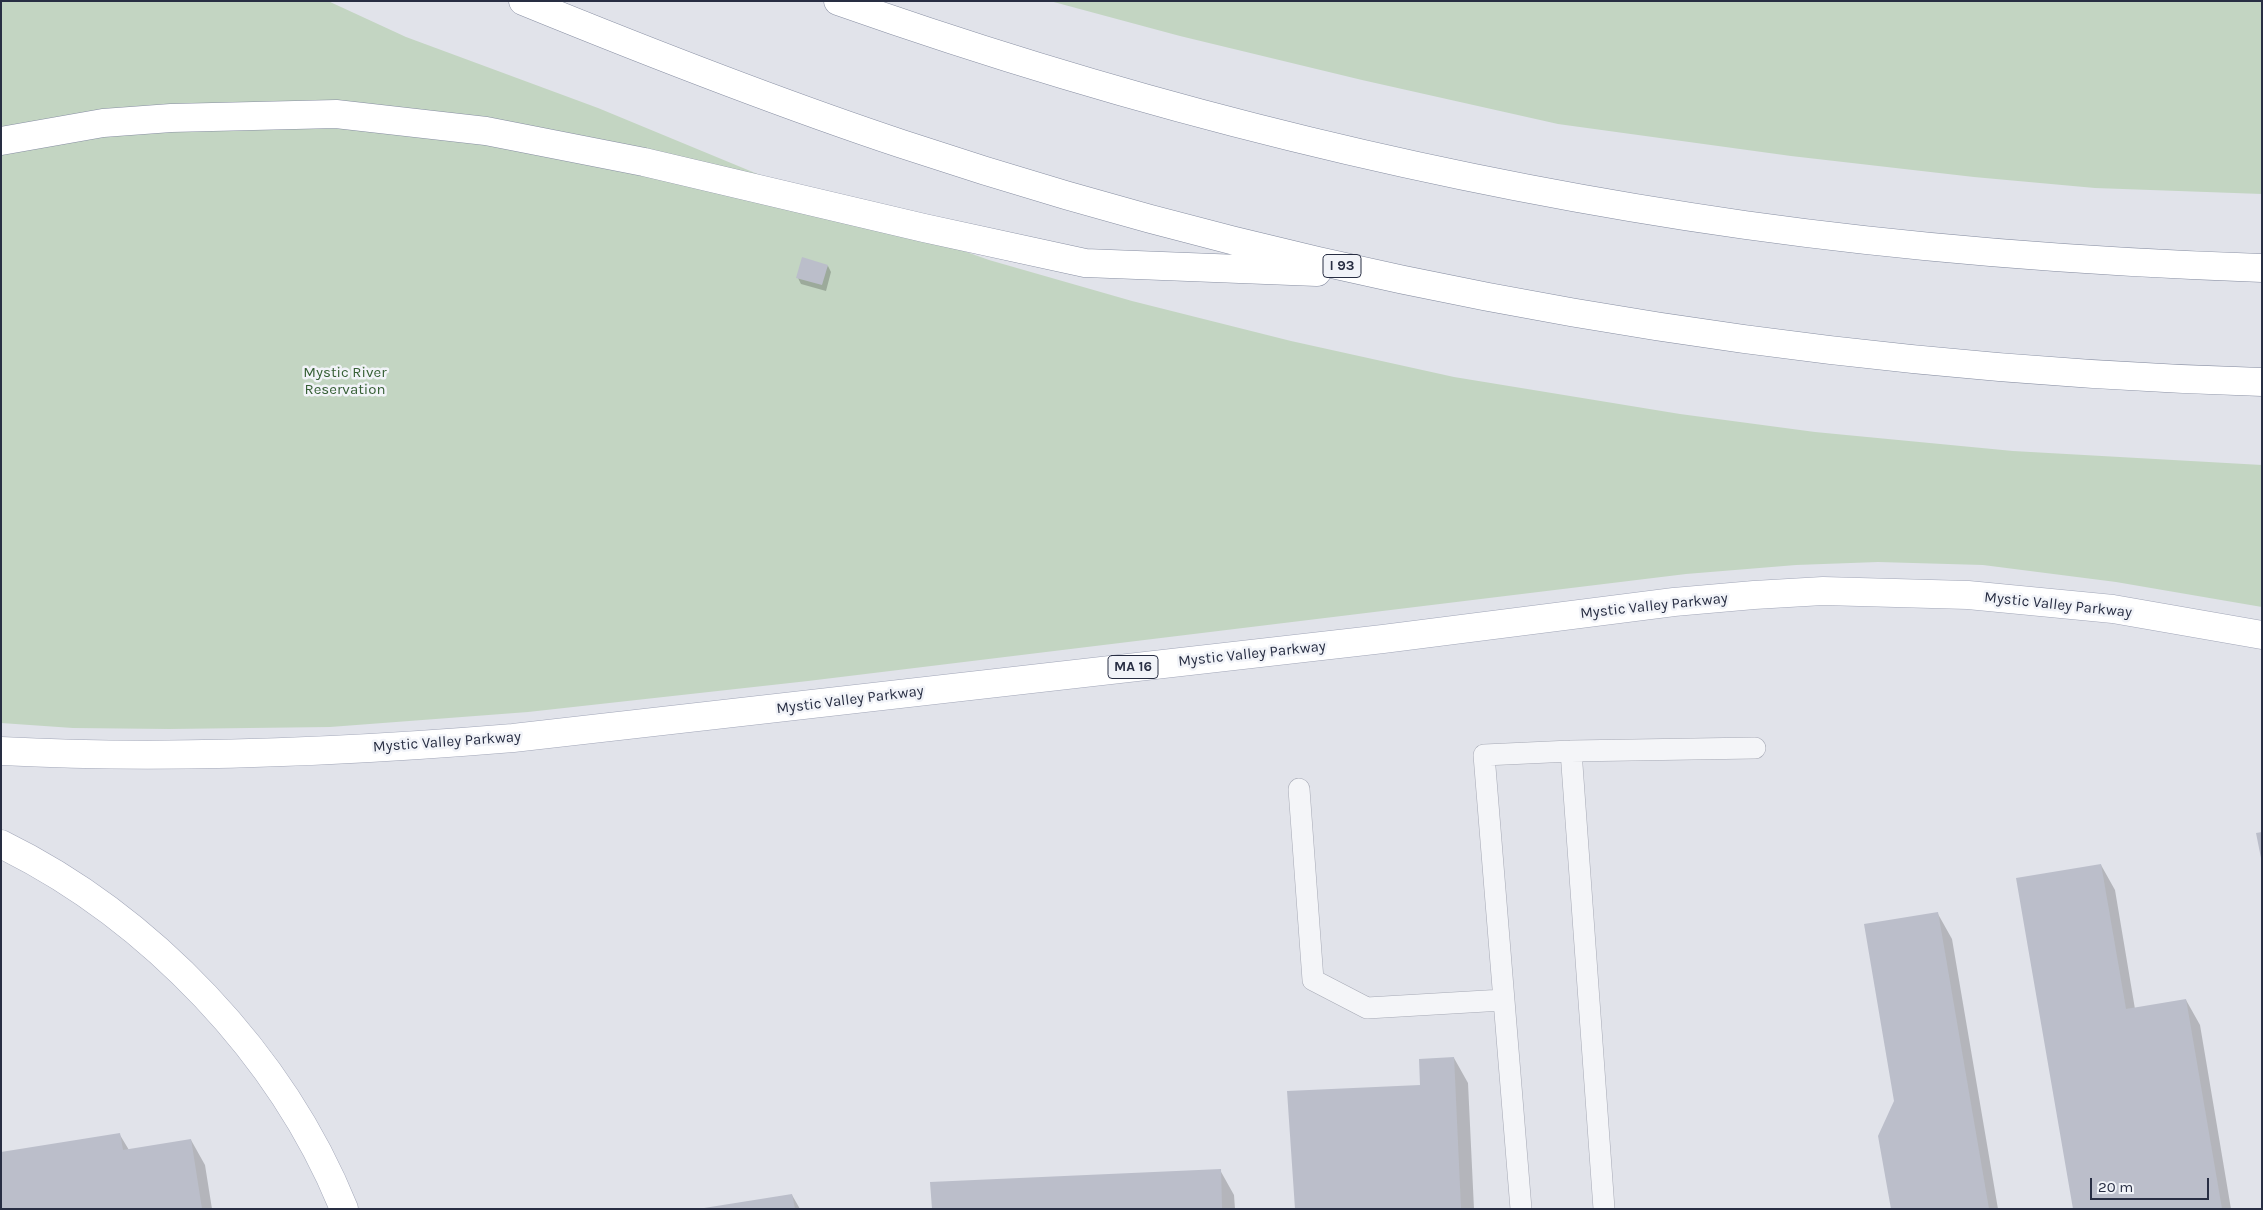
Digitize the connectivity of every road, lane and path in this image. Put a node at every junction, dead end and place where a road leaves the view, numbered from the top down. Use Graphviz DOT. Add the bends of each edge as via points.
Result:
graph roads {
  1 [pos="522,1"];
  2 [pos="838,1"];
  3 [pos="1,141"];
  4 [pos="2262,268"];
  5 [pos="1384,275"];
  6 [pos="2262,382"];
  7 [pos="2262,634"];
  8 [pos="1755,748"];
  9 [pos="1571,750"];
  10 [pos="1,751"];
  11 [pos="1298,789"];
  12 [pos="1,844"];
  13 [pos="1503,1000"];
  14 [pos="344,1209"];
  15 [pos="1521,1209"];
  16 [pos="1604,1209"];
  1 -- 5 [label="main road, I 93" via="765,96 903,144 1182,227"];
  2 -- 4 [label="main road" via="1050,71 1188,111 1436,170 1606,203 1746,225 1895,243 2040,257"];
  3 -- 5 [label="main road" via="103,123 336,114 486,131 635,160 1085,263"];
  5 -- 6 [label="main road, I 93" via="1609,319 1899,359 2045,372"];
  7 -- 10 [label="main road, Mystic Valley Parkway / MA 16" via="2039,601 1905,592 1823,591 1674,602 1382,639 513,738 220,753"];
  8 -- 9 [label="lane"];
  9 -- 13 [label="lane" via="1484,755"];
  9 -- 16 [label="lane"];
  11 -- 13 [label="lane" via="1313,980 1367,1008"];
  12 -- 14 [label="main road" via="100,903 155,947 194,985 234,1030 291,1108 312,1142"];
  13 -- 15 [label="lane"];
}
